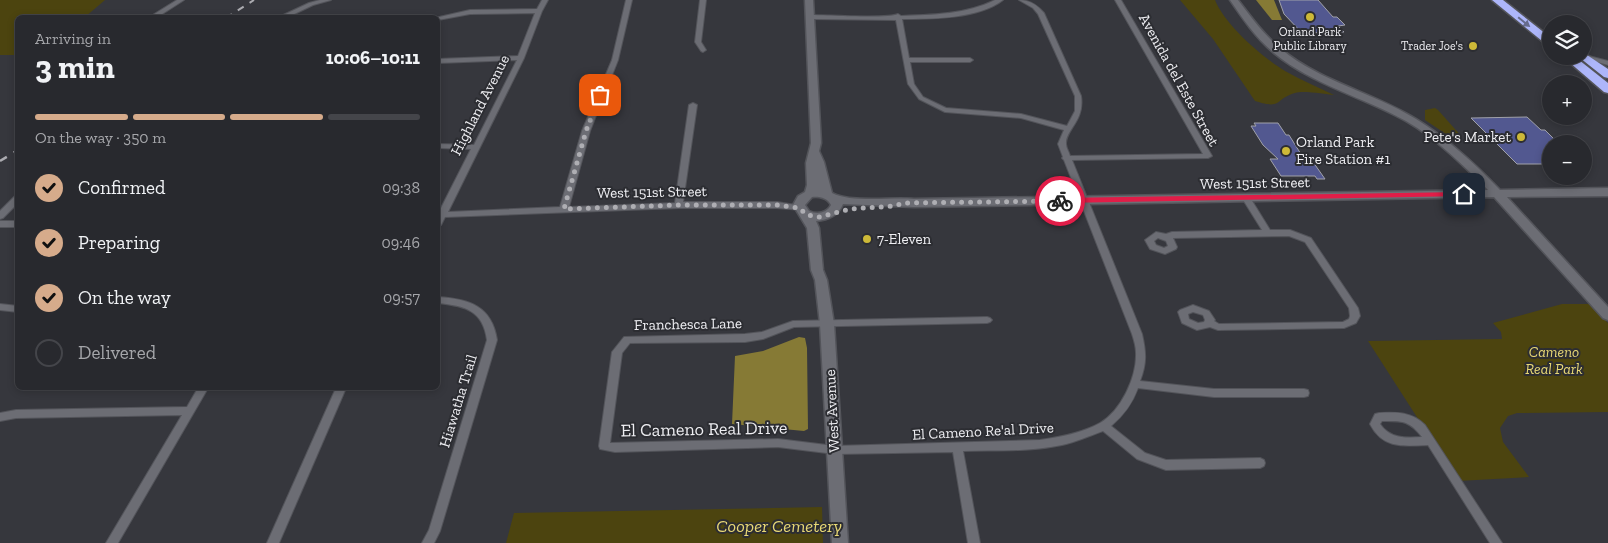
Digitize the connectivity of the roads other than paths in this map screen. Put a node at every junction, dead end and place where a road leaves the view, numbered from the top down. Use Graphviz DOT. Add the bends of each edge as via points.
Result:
graph roads {
  1 [pos="181,0"];
  2 [pos="328,0"];
  3 [pos="546,0"];
  4 [pos="629,0"];
  5 [pos="703,0"];
  6 [pos="809,0"];
  7 [pos="1000,0"];
  8 [pos="1022,0"];
  9 [pos="1118,0"];
  10 [pos="1234,0"];
  11 [pos="1497,0"];
  12 [pos="1513,0"];
  13 [pos="310,2"];
  14 [pos="539,10"];
  15 [pos="156,15"];
  16 [pos="286,15"];
  17 [pos="898,16"];
  18 [pos="810,17"];
  19 [pos="440,18"];
  20 [pos="1542,23"];
  21 [pos="1542,36"];
  22 [pos="703,50"];
  23 [pos="521,58"];
  24 [pos="1592,58"];
  25 [pos="906,60"];
  26 [pos="970,60"];
  27 [pos="440,61"];
  28 [pos="1592,62"];
  29 [pos="1608,63"];
  30 [pos="1578,65"];
  31 [pos="1608,74"];
  32 [pos="1608,89"];
  33 [pos="693,105"];
  34 [pos="1069,129"];
  35 [pos="440,146"];
  36 [pos="476,147"];
  37 [pos="814,151"];
  38 [pos="1066,158"];
  39 [pos="1608,192"];
  40 [pos="1498,194"];
  41 [pos="1246,198"];
  42 [pos="1083,200"];
  43 [pos="15,201"];
  44 [pos="804,204"];
  45 [pos="679,205"];
  46 [pos="777,205"];
  47 [pos="830,205"];
  48 [pos="564,209"];
  49 [pos="440,215"];
  50 [pos="0,216"];
  51 [pos="440,217"];
  52 [pos="0,224"];
  53 [pos="15,224"];
  54 [pos="1268,233"];
  55 [pos="1167,237"];
  56 [pos="821,280"];
  57 [pos="440,300"];
  58 [pos="0,308"];
  59 [pos="15,309"];
  60 [pos="1608,315"];
  61 [pos="987,320"];
  62 [pos="1209,323"];
  63 [pos="827,324"];
  64 [pos="1136,384"];
  65 [pos="202,390"];
  66 [pos="339,390"];
  67 [pos="1304,393"];
  68 [pos="190,411"];
  69 [pos="0,417"];
  70 [pos="1104,426"];
  71 [pos="1430,441"];
  72 [pos="604,446"];
  73 [pos="957,447"];
  74 [pos="835,450"];
  75 [pos="1260,463"];
  76 [pos="112,543"];
  77 [pos="273,543"];
  78 [pos="428,543"];
  79 [pos="840,543"];
  80 [pos="974,543"];
  81 [pos="1496,543"];
  1 -- 15 [label="street"];
  2 -- 13 [label="street"];
  3 -- 14 [label="street, Highland Avenue"];
  4 -- 48 [label="street" via="615,60 586,131"];
  5 -- 22 [label="street" via="698,42"];
  6 -- 18 [label="street, West Avenue"];
  7 -- 17 [label="street" via="964,14"];
  8 -- 34 [label="street, El Cameno Re'al Drive" via="1040,13 1078,96 1081,106"];
  9 -- 38 [label="street, Avenida del Este Street" via="1208,156"];
  10 -- 40 [label="street" via="1262,37 1286,58 1398,112 1427,130 1459,155"];
  11 -- 21 [label="highway, one-way"];
  12 -- 20 [label="highway"];
  13 -- 16 [label="street"];
  14 -- 19 [label="street" via="470,12"];
  14 -- 23 [label="street, Highland Avenue"];
  17 -- 18 [label="street"];
  17 -- 25 [label="street"];
  18 -- 37 [label="street, West Avenue"];
  23 -- 27 [label="street"];
  23 -- 36 [label="street, Highland Avenue"];
  24 -- 29 [label="street"];
  25 -- 26 [label="street"];
  25 -- 34 [label="street" via="915,92 945,110 1021,116"];
  28 -- 31 [label="highway"];
  30 -- 32 [label="highway"];
  33 -- 45 [label="street"];
  34 -- 38 [label="street, El Cameno Re'al Drive" via="1062,144"];
  35 -- 36 [label="street"];
  36 -- 49 [label="street, Highland Avenue"];
  37 -- 44 [label="street, West Avenue" via="811,163 813,185"];
  37 -- 47 [label="street, West Avenue"];
  38 -- 42 [label="street, El Cameno Re'al Drive"];
  39 -- 40 [label="street, West 151st Street"];
  40 -- 41 [label="street, West 151st Street"];
  40 -- 60 [label="street"];
  41 -- 42 [label="street, West 151st Street"];
  41 -- 54 [label="street"];
  42 -- 47 [label="street, West 151st Street"];
  42 -- 64 [label="street, El Cameno Re'al Drive" via="1137,334 1140,368"];
  43 -- 50 [label="street"];
  44 -- 46 [label="street, West 151st Street"];
  44 -- 47 [label="street"];
  44 -- 47 [label="street"];
  44 -- 56 [label="street, West Avenue" via="813,228"];
  45 -- 46 [label="street, West 151st Street"];
  45 -- 48 [label="street, West 151st Street"];
  47 -- 56 [label="street, West Avenue" via="821,228 824,270"];
  48 -- 51 [label="street, West 151st Street"];
  52 -- 53 [label="street"];
  54 -- 55 [label="street" via="1172,234"];
  54 -- 62 [label="street" via="1290,233 1308,240 1353,308 1353,321 1344,325 1218,327"];
  56 -- 63 [label="street, West Avenue"];
  57 -- 78 [label="street, Hiawatha Trail" via="457,301 483,315 491,326 492,340"];
  58 -- 59 [label="street"];
  61 -- 63 [label="street, Franchesca Lane"];
  63 -- 72 [label="street, Franchesca Lane" via="793,324 745,338 627,340 617,352"];
  63 -- 74 [label="street, West Avenue"];
  64 -- 67 [label="street" via="1214,393"];
  64 -- 70 [label="street, El Cameno Re'al Drive" via="1118,414"];
  65 -- 68 [label="street"];
  66 -- 77 [label="street"];
  68 -- 69 [label="street"];
  68 -- 76 [label="street"];
  70 -- 73 [label="street, El Cameno Re'al Drive" via="1080,436 1040,444"];
  70 -- 75 [label="street" via="1141,456 1166,465"];
  71 -- 71 [label="street" via="1395,442 1385,438 1375,424 1379,418 1405,416 1417,422"];
  71 -- 81 [label="street"];
  72 -- 74 [label="street, El Cameno Real Drive" via="778,443"];
  73 -- 74 [label="street, El Cameno Re'al Drive"];
  73 -- 80 [label="street"];
  74 -- 79 [label="street, West Avenue"];
}
